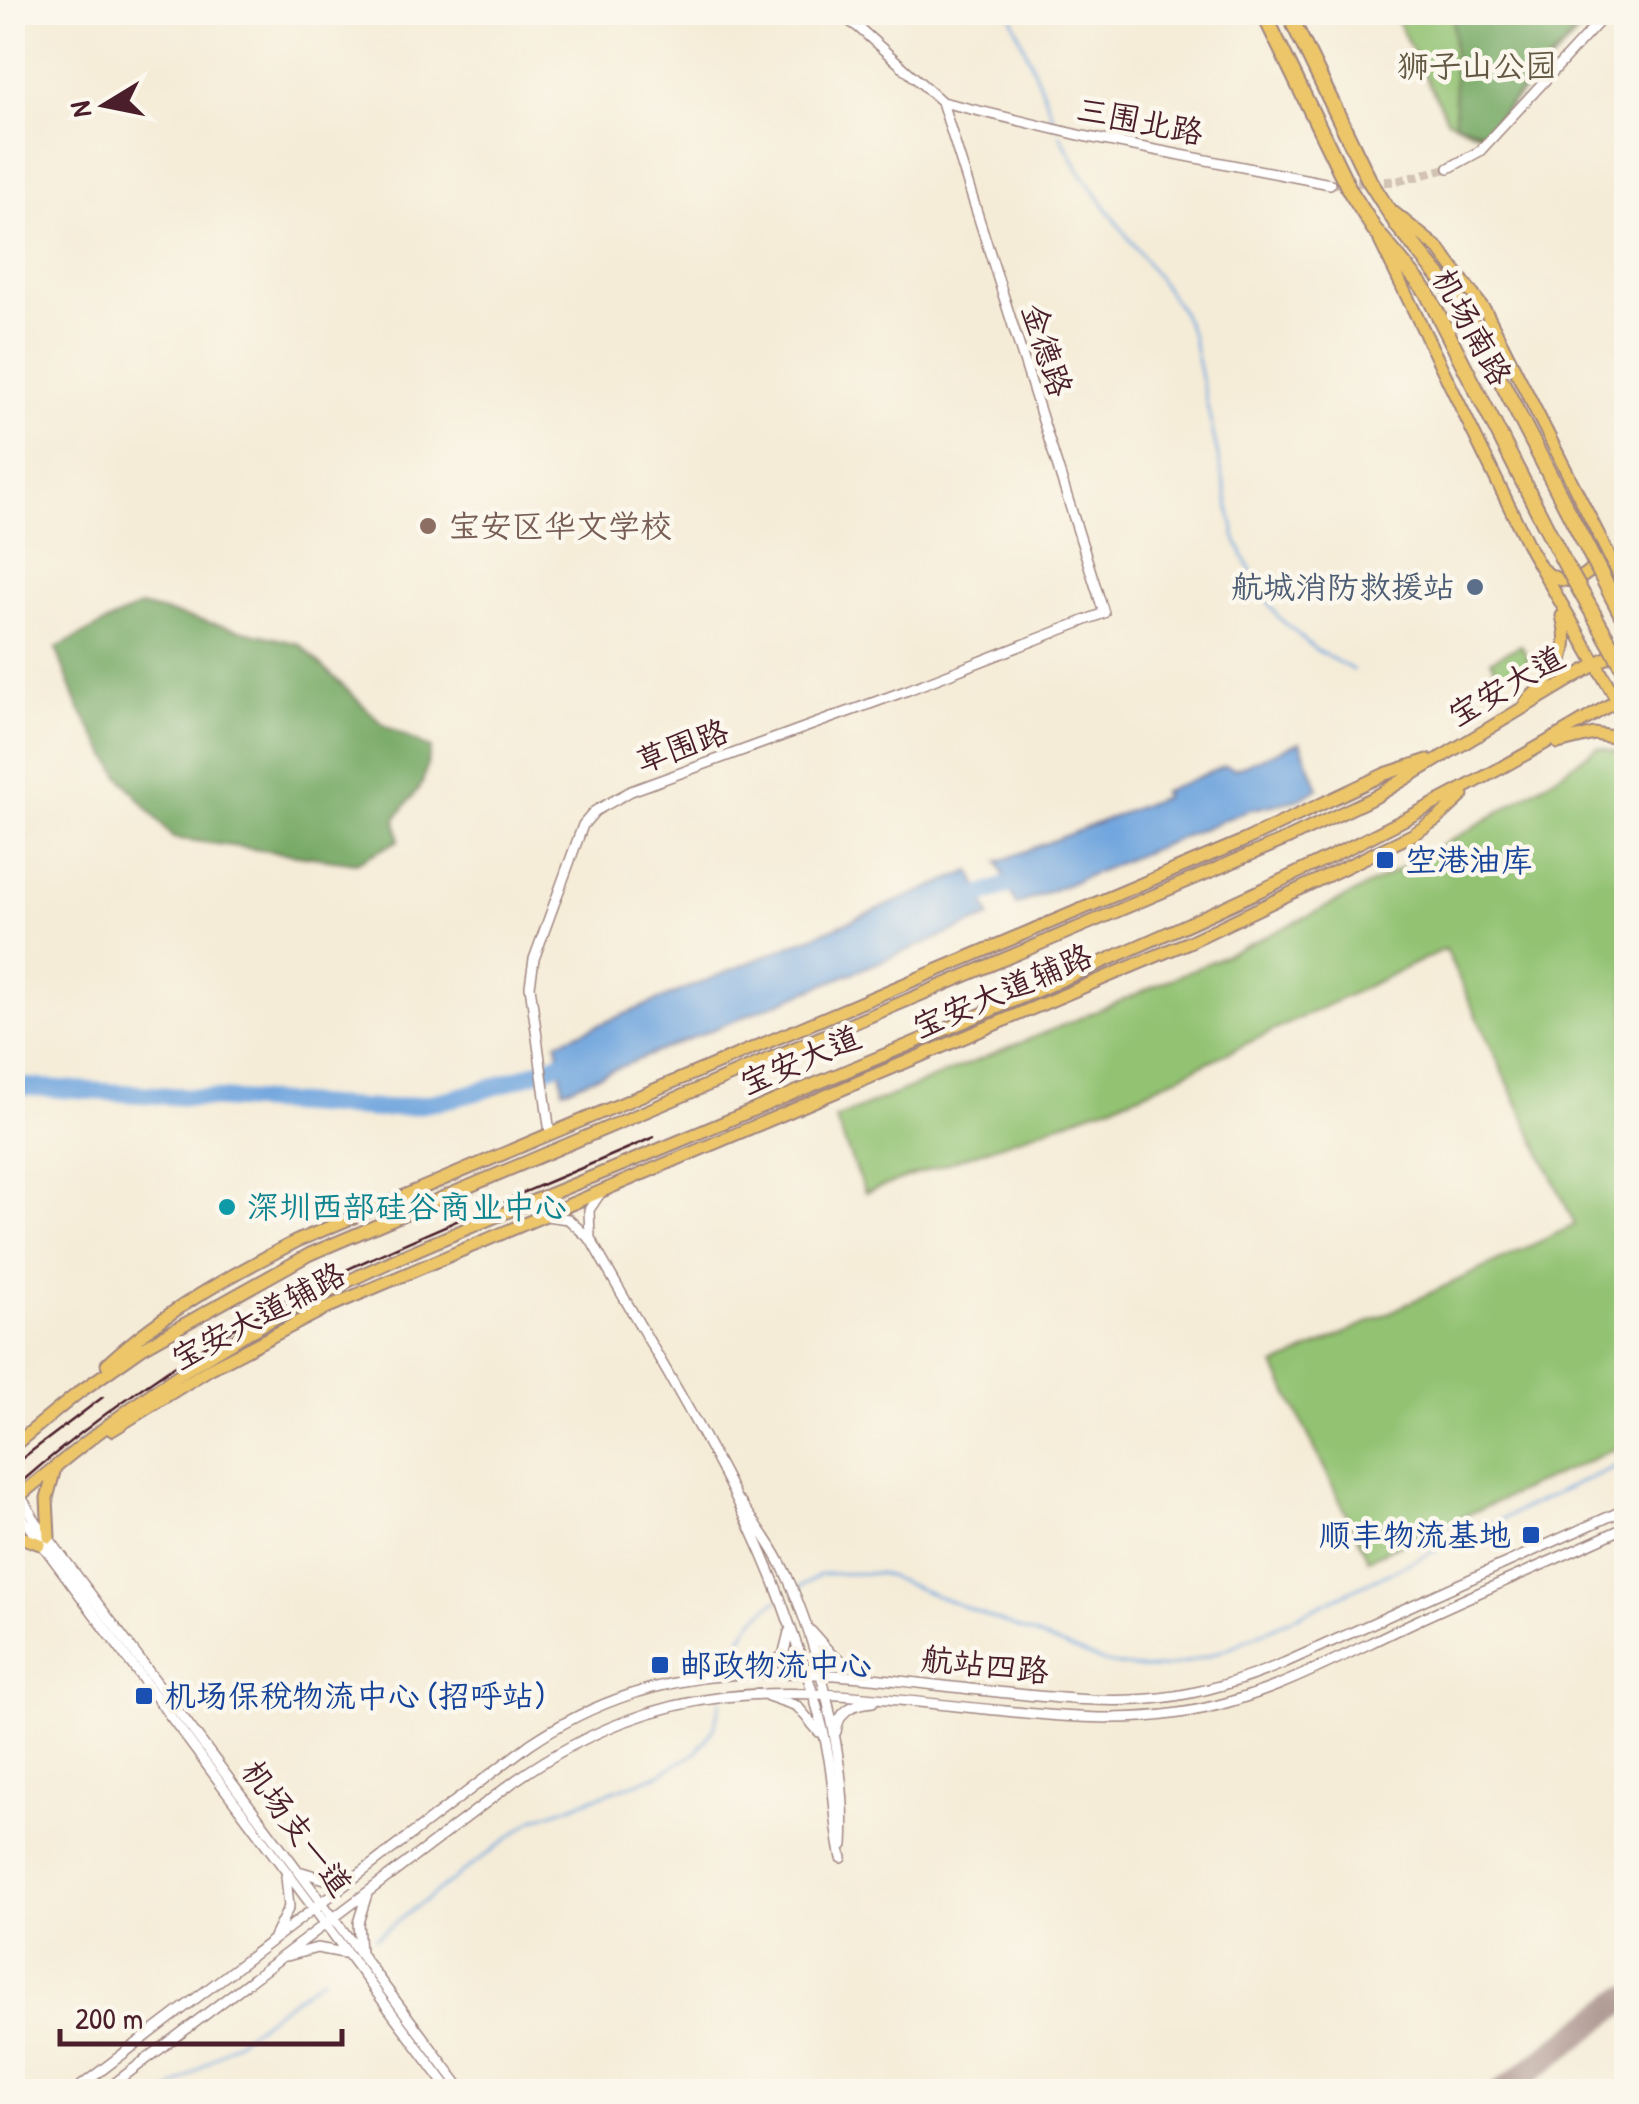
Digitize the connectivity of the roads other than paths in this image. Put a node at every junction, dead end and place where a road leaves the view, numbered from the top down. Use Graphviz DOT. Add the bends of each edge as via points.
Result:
graph roads {
  1 [pos="836,12"];
  2 [pos="1263,12"];
  3 [pos="1288,12"];
  4 [pos="1608,12"];
  5 [pos="942,102"];
  6 [pos="1449,168"];
  7 [pos="1330,184"];
  8 [pos="1384,204"];
  9 [pos="1374,228"];
  10 [pos="1597,536"];
  11 [pos="1611,562"];
  12 [pos="1538,563"];
  13 [pos="1626,579"];
  14 [pos="1551,588"];
  15 [pos="1626,589"];
  16 [pos="1104,613"];
  17 [pos="1626,623"];
  18 [pos="1626,646"];
  19 [pos="1596,665"];
  20 [pos="1626,672"];
  21 [pos="1622,698"];
  22 [pos="1626,716"];
  23 [pos="1511,717"];
  24 [pos="1626,739"];
  25 [pos="1535,750"];
  26 [pos="1446,754"];
  27 [pos="1472,786"];
  28 [pos="1010,1002"];
  29 [pos="965,1037"];
  30 [pos="797,1046"];
  31 [pos="686,1075"];
  32 [pos="550,1133"];
  33 [pos="602,1190"];
  34 [pos="539,1217"];
  35 [pos="591,1240"];
  36 [pos="78,1393"];
  37 [pos="12,1446"];
  38 [pos="57,1466"];
  39 [pos="12,1482"];
  40 [pos="728,1485"];
  41 [pos="15,1501"];
  42 [pos="1626,1509"];
  43 [pos="1626,1526"];
  44 [pos="12,1534"];
  45 [pos="44,1541"];
  46 [pos="786,1615"];
  47 [pos="802,1615"];
  48 [pos="753,1670"];
  49 [pos="805,1673"];
  50 [pos="819,1674"];
  51 [pos="880,1680"];
  52 [pos="811,1692"];
  53 [pos="751,1693"];
  54 [pos="824,1694"];
  55 [pos="890,1700"];
  56 [pos="830,1740"];
  57 [pos="296,1868"];
  58 [pos="284,1869"];
  59 [pos="357,1875"];
  60 [pos="368,1891"];
  61 [pos="317,1905"];
  62 [pos="329,1920"];
  63 [pos="271,1941"];
  64 [pos="361,1955"];
  65 [pos="349,1956"];
  66 [pos="279,1958"];
  67 [pos="73,2092"];
  68 [pos="103,2092"];
  69 [pos="451,2092"];
  70 [pos="464,2092"];
  1 -- 5 [label="street"];
  2 -- 9 [label="highway, 机场南路"];
  3 -- 8 [label="highway, 机场南路"];
  4 -- 6 [label="street" via="1480,151"];
  5 -- 7 [label="street, 三围北路"];
  5 -- 16 [label="street, 金德路"];
  8 -- 10 [label="main road" via="1439,250 1486,312"];
  8 -- 17 [label="highway, 机场南路, bridge" via="1462,305"];
  9 -- 12 [label="main road"];
  9 -- 20 [label="highway, 机场南路, bridge" via="1426,292"];
  10 -- 11 [label="main road"];
  10 -- 12 [label="main road" via="1598,560 1582,578 1559,580"];
  11 -- 13 [label="main road"];
  11 -- 15 [label="main road"];
  12 -- 14 [label="main road"];
  14 -- 19 [label="main road"];
  14 -- 23 [label="main road" via="1565,626 1565,653 1555,673"];
  16 -- 32 [label="street, 草围路" via="632,791 595,811 583,825 530,986"];
  18 -- 19 [label="main road, 宝安大道"];
  19 -- 21 [label="main road"];
  19 -- 23 [label="main road, 宝安大道"];
  21 -- 22 [label="main road"];
  21 -- 25 [label="main road, 宝安大道"];
  23 -- 26 [label="main road, 宝安大道"];
  24 -- 25 [label="main road" via="1594,734"];
  25 -- 27 [label="main road, 宝安大道"];
  26 -- 30 [label="main road, 宝安大道" via="1375,797 1216,871"];
  26 -- 31 [label="main road, 宝安大道辅路" via="1385,774 1225,849"];
  27 -- 28 [label="main road, 宝安大道" via="1285,881"];
  27 -- 29 [label="main road, 宝安大道辅路" via="1437,820 1360,862"];
  28 -- 29 [label="main road"];
  28 -- 38 [label="main road, 宝安大道" via="290,1310 184,1370"];
  29 -- 33 [label="main road, 宝安大道辅路"];
  30 -- 31 [label="main road"];
  30 -- 36 [label="main road, 宝安大道" via="310,1254 142,1348"];
  31 -- 32 [label="main road, 宝安大道辅路"];
  32 -- 36 [label="main road, 宝安大道辅路" via="240,1271 140,1335"];
  33 -- 34 [label="main road, 宝安大道辅路"];
  33 -- 35 [label="street" via="589,1210"];
  34 -- 35 [label="street" via="568,1219"];
  34 -- 38 [label="main road, 宝安大道辅路" via="281,1330"];
  35 -- 40 [label="street"];
  36 -- 37 [label="main road, 宝安大道"];
  38 -- 41 [label="main road, 宝安大道"];
  38 -- 45 [label="main road"];
  39 -- 41 [label="street, 机场支一道"];
  40 -- 46 [label="street"];
  40 -- 47 [label="street" via="777,1556"];
  41 -- 45 [label="street, 机场支一道"];
  42 -- 51 [label="street, 航站四路" via="1284,1663 1207,1690 1093,1700"];
  43 -- 55 [label="street, 航站四路" via="1269,1689 1204,1709 1094,1718"];
  44 -- 45 [label="main road"];
  45 -- 57 [label="street, 机场支一道"];
  45 -- 58 [label="street, 机场支一道"];
  46 -- 48 [label="street" via="787,1651"];
  46 -- 49 [label="street"];
  47 -- 50 [label="street"];
  47 -- 51 [label="street" via="832,1655"];
  48 -- 49 [label="street, 航站四路"];
  48 -- 59 [label="street, 航站四路" via="627,1696 558,1726"];
  49 -- 50 [label="street, 航站四路"];
  49 -- 52 [label="street"];
  50 -- 51 [label="street, 航站四路"];
  50 -- 54 [label="street"];
  52 -- 53 [label="street, 航站四路"];
  52 -- 54 [label="street, 航站四路"];
  52 -- 56 [label="street"];
  53 -- 56 [label="street" via="797,1706"];
  53 -- 60 [label="street, 航站四路" via="690,1700 567,1746"];
  54 -- 55 [label="street, 航站四路"];
  54 -- 56 [label="street"];
  55 -- 56 [label="street" via="848,1708"];
  56 -- 56 [label="street" via="835,1831 842,1858 844,1807"];
  57 -- 59 [label="street" via="322,1878"];
  57 -- 61 [label="street, 机场支一道"];
  58 -- 61 [label="street, 机场支一道"];
  58 -- 63 [label="street" via="289,1907"];
  59 -- 61 [label="street, 航站四路"];
  60 -- 62 [label="street, 航站四路"];
  60 -- 64 [label="street" via="358,1922"];
  61 -- 62 [label="street, 机场支一道"];
  61 -- 63 [label="street, 航站四路"];
  62 -- 64 [label="street, 机场支一道"];
  62 -- 65 [label="street, 机场支一道"];
  62 -- 66 [label="street, 航站四路"];
  63 -- 67 [label="street, 航站四路"];
  64 -- 70 [label="street, 机场支一道"];
  65 -- 66 [label="street" via="318,1948"];
  65 -- 69 [label="street, 机场支一道"];
  66 -- 68 [label="street, 航站四路"];
}
